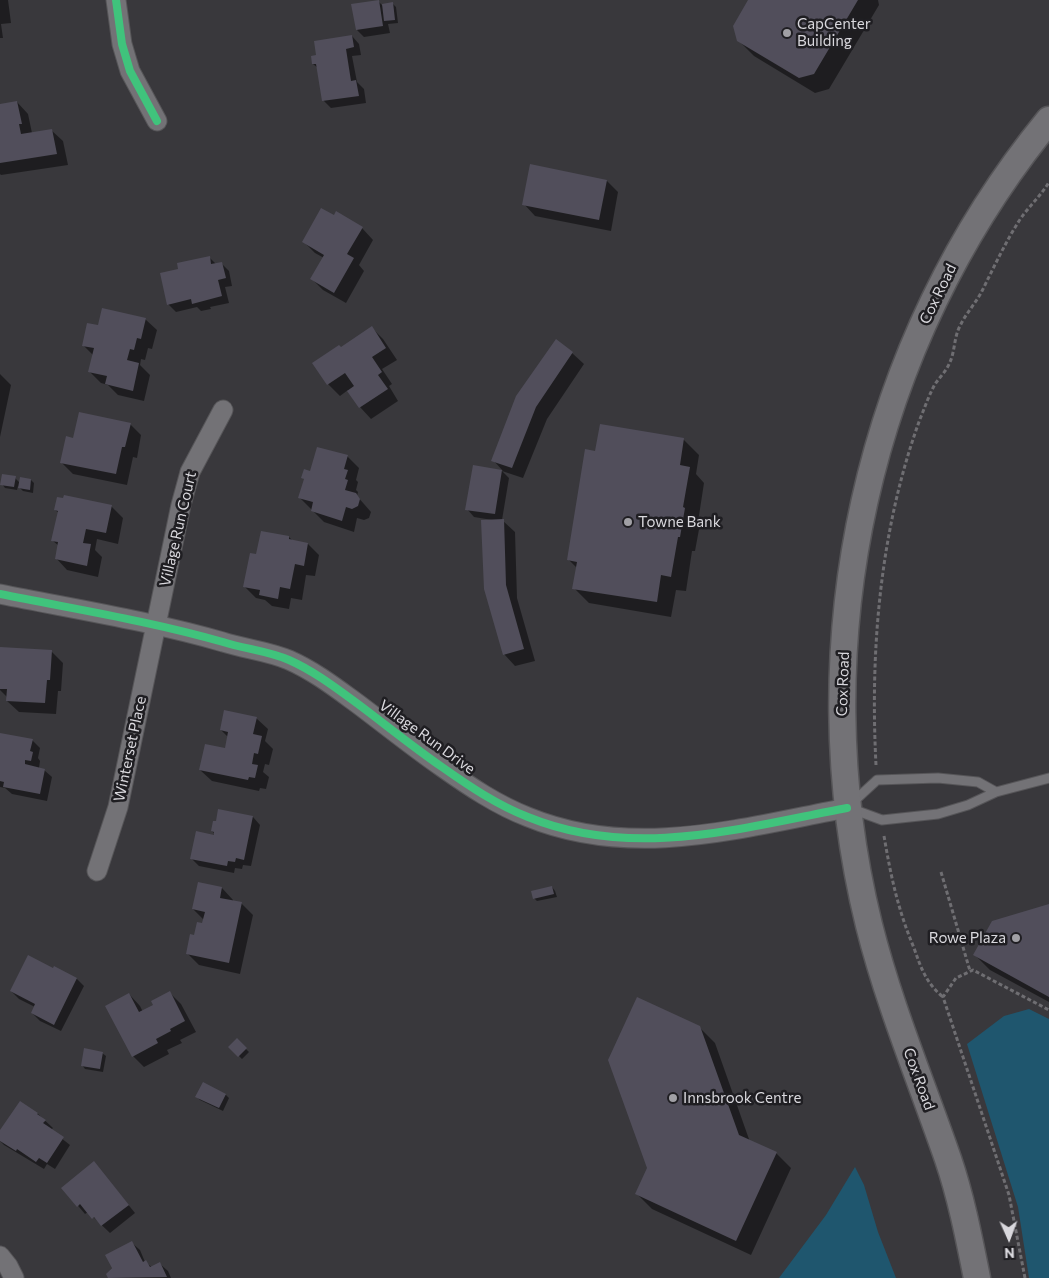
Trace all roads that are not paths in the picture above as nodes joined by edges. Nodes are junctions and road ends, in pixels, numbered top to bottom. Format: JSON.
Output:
{"nodes":[{"id":1,"x":116,"y":0,"type":"edge"},
{"id":2,"x":1049,"y":120,"type":"edge"},
{"id":3,"x":157,"y":121,"type":"dead end"},
{"id":4,"x":223,"y":410,"type":"dead end"},
{"id":5,"x":0,"y":594,"type":"edge"},
{"id":6,"x":157,"y":626,"type":"junction"},
{"id":7,"x":1049,"y":778,"type":"edge"},
{"id":8,"x":996,"y":792,"type":"junction"},
{"id":9,"x":847,"y":808,"type":"junction"},
{"id":10,"x":97,"y":871,"type":"dead end"},
{"id":11,"x":0,"y":1256,"type":"edge"},
{"id":12,"x":14,"y":1278,"type":"edge"},
{"id":13,"x":977,"y":1278,"type":"edge"}],
"edges":[{"from":1,"to":3,"type":"street"},
{"from":2,"to":9,"type":"main road","name":"Cox Road"},
{"from":4,"to":6,"type":"street","name":"Village Run Court"},
{"from":5,"to":6,"type":"street","name":"Village Run Drive"},
{"from":6,"to":9,"type":"street","name":"Village Run Drive"},
{"from":6,"to":10,"type":"street","name":"Winterset Place"},
{"from":7,"to":8,"type":"lane"},
{"from":8,"to":9,"type":"lane"},
{"from":8,"to":9,"type":"lane"},
{"from":9,"to":13,"type":"main road","name":"Cox Road"},
{"from":11,"to":12,"type":"street"}]}
